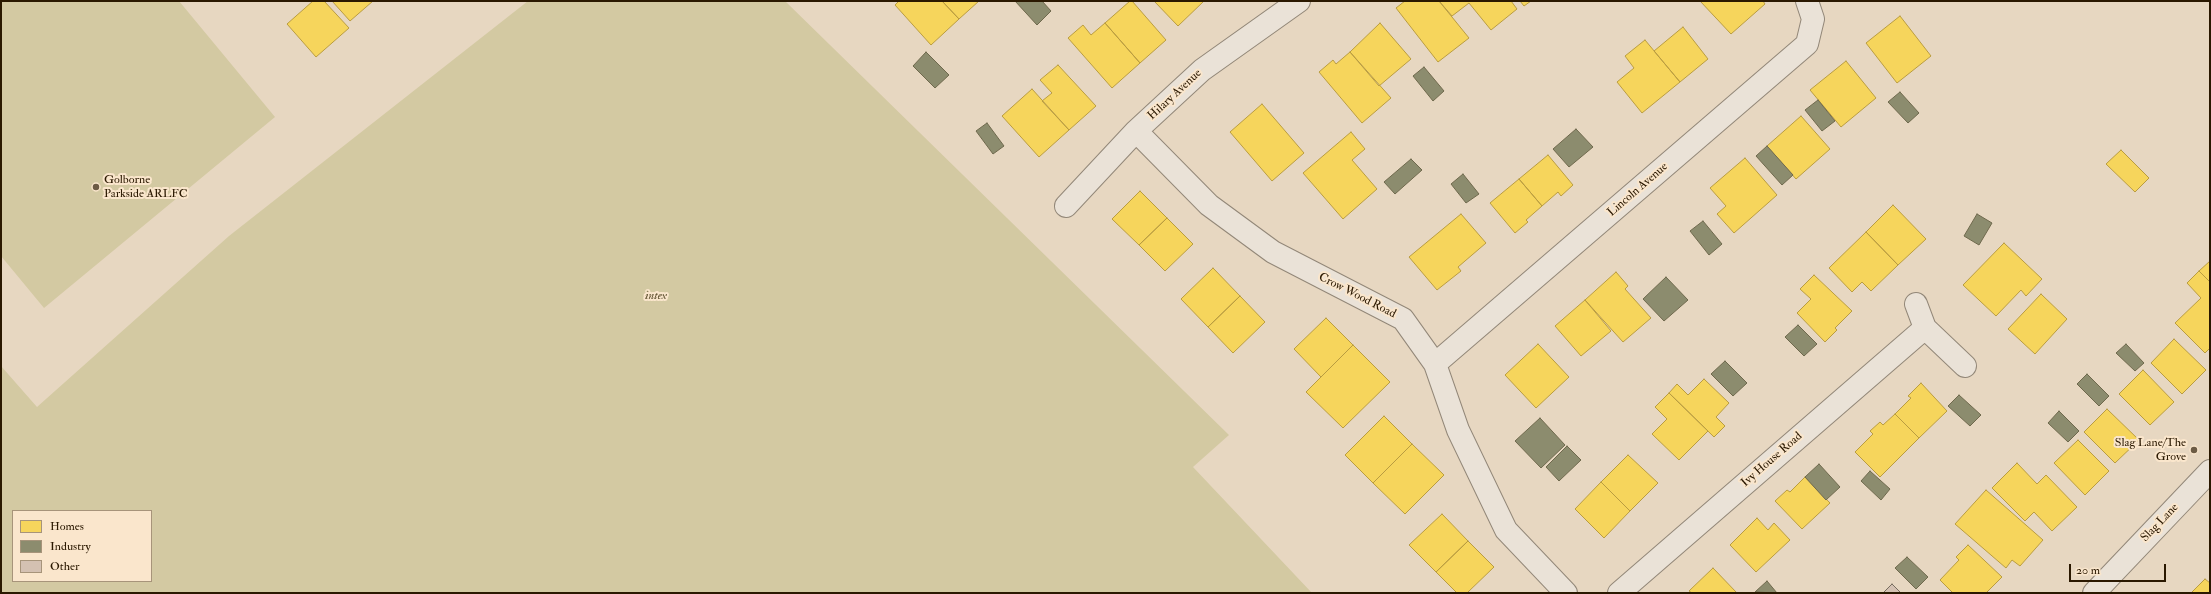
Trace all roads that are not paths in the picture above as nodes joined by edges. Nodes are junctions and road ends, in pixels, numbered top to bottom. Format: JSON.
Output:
{"nodes":[{"id":1,"x":1299,"y":1,"type":"edge"},
{"id":2,"x":1807,"y":1,"type":"edge"},
{"id":3,"x":1136,"y":131,"type":"junction"},
{"id":4,"x":1066,"y":206,"type":"dead end"},
{"id":5,"x":1916,"y":304,"type":"dead end"},
{"id":6,"x":1925,"y":328,"type":"junction"},
{"id":7,"x":1435,"y":364,"type":"junction"},
{"id":8,"x":1965,"y":366,"type":"dead end"},
{"id":9,"x":2210,"y":471,"type":"edge"},
{"id":10,"x":1566,"y":593,"type":"edge"},
{"id":11,"x":1619,"y":593,"type":"edge"},
{"id":12,"x":2094,"y":593,"type":"edge"}],
"edges":[{"from":1,"to":3,"type":"street","name":"Hilary Avenue"},
{"from":2,"to":7,"type":"street","name":"Lincoln Avenue"},
{"from":3,"to":4,"type":"street","name":"Hilary Avenue"},
{"from":3,"to":7,"type":"street","name":"Crow Wood Road"},
{"from":5,"to":6,"type":"street"},
{"from":6,"to":8,"type":"street"},
{"from":6,"to":11,"type":"street","name":"Ivy House Road"},
{"from":7,"to":10,"type":"street","name":"Crow Wood Road"},
{"from":9,"to":12,"type":"street","name":"Slag Lane"}]}
